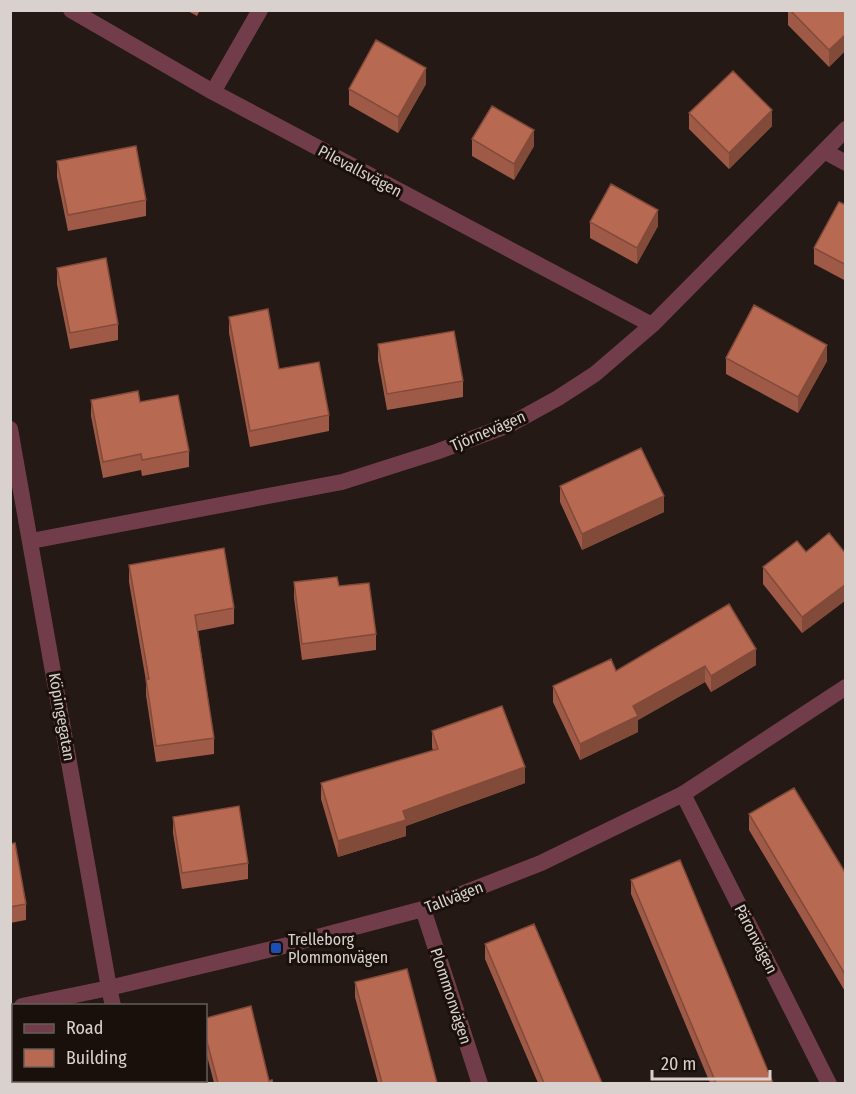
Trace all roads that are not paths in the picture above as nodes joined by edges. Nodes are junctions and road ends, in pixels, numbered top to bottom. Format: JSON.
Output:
{"nodes":[{"id":1,"x":70,"y":10,"type":"edge"},
{"id":2,"x":260,"y":10,"type":"edge"},
{"id":3,"x":213,"y":92,"type":"junction"},
{"id":4,"x":846,"y":129,"type":"edge"},
{"id":5,"x":825,"y":151,"type":"junction"},
{"id":6,"x":846,"y":163,"type":"edge"},
{"id":7,"x":652,"y":326,"type":"junction"},
{"id":8,"x":10,"y":429,"type":"edge"},
{"id":9,"x":14,"y":461,"type":"edge"},
{"id":10,"x":31,"y":541,"type":"junction"},
{"id":11,"x":846,"y":687,"type":"edge"},
{"id":12,"x":684,"y":794,"type":"junction"},
{"id":13,"x":423,"y":909,"type":"junction"},
{"id":14,"x":109,"y":987,"type":"junction"},
{"id":15,"x":27,"y":1004,"type":"edge"},
{"id":16,"x":112,"y":1004,"type":"edge"},
{"id":17,"x":480,"y":1083,"type":"edge"},
{"id":18,"x":829,"y":1083,"type":"edge"}],
"edges":[{"from":1,"to":3,"type":"street","name":"Pilevallsvägen"},
{"from":2,"to":3,"type":"street"},
{"from":3,"to":7,"type":"street","name":"Pilevallsvägen"},
{"from":4,"to":5,"type":"street","name":"Tjörnevägen"},
{"from":5,"to":6,"type":"street"},
{"from":5,"to":7,"type":"street","name":"Tjörnevägen"},
{"from":7,"to":10,"type":"street","name":"Tjörnevägen"},
{"from":8,"to":9,"type":"street","name":"Köpingegatan"},
{"from":9,"to":10,"type":"street","name":"Köpingegatan"},
{"from":10,"to":14,"type":"street","name":"Köpingegatan"},
{"from":11,"to":12,"type":"street","name":"Tallvägen"},
{"from":12,"to":13,"type":"street","name":"Tallvägen"},
{"from":12,"to":18,"type":"street","name":"Päronvägen"},
{"from":13,"to":14,"type":"street","name":"Tallvägen"},
{"from":13,"to":17,"type":"street","name":"Plommonvägen"},
{"from":14,"to":15,"type":"street","name":"Tallvägen"},
{"from":14,"to":16,"type":"street","name":"Köpingegatan"}]}
